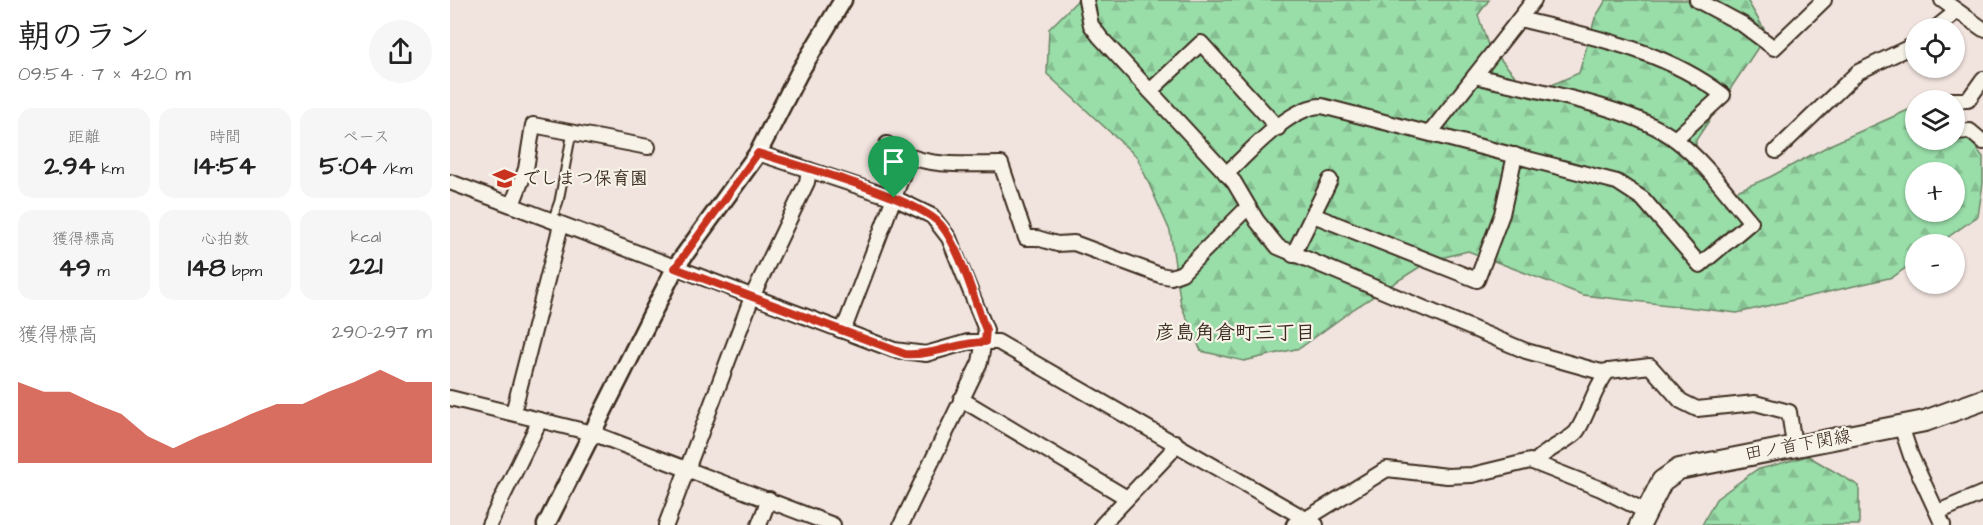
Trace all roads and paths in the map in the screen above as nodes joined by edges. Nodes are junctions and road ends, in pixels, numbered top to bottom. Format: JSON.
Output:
{"nodes":[{"id":1,"x":843,"y":0,"type":"edge"},
{"id":2,"x":1086,"y":0,"type":"edge"},
{"id":3,"x":1534,"y":0,"type":"edge"},
{"id":4,"x":1697,"y":0,"type":"edge"},
{"id":5,"x":1824,"y":0,"type":"edge"},
{"id":6,"x":1942,"y":0,"type":"edge"},
{"id":7,"x":1957,"y":11,"type":"junction"},
{"id":8,"x":1948,"y":18,"type":"edge"},
{"id":9,"x":1520,"y":19,"type":"junction"},
{"id":10,"x":1981,"y":25,"type":"edge"},
{"id":11,"x":1905,"y":49,"type":"edge"},
{"id":12,"x":1475,"y":76,"type":"junction"},
{"id":13,"x":1983,"y":79,"type":"edge"},
{"id":14,"x":1150,"y":90,"type":"junction"},
{"id":15,"x":1965,"y":100,"type":"edge"},
{"id":16,"x":1278,"y":128,"type":"junction"},
{"id":17,"x":1965,"y":131,"type":"edge"},
{"id":18,"x":572,"y":132,"type":"junction"},
{"id":19,"x":1430,"y":133,"type":"junction"},
{"id":20,"x":1675,"y":139,"type":"junction"},
{"id":21,"x":1983,"y":142,"type":"edge"},
{"id":22,"x":887,"y":144,"type":"dead end"},
{"id":23,"x":648,"y":147,"type":"dead end"},
{"id":24,"x":1776,"y":151,"type":"dead end"},
{"id":25,"x":758,"y":153,"type":"junction"},
{"id":26,"x":1515,"y":155,"type":"junction"},
{"id":27,"x":909,"y":158,"type":"junction"},
{"id":28,"x":809,"y":170,"type":"junction"},
{"id":29,"x":1226,"y":174,"type":"junction"},
{"id":30,"x":1330,"y":180,"type":"dead end"},
{"id":31,"x":450,"y":182,"type":"edge"},
{"id":32,"x":894,"y":198,"type":"junction"},
{"id":33,"x":512,"y":205,"type":"junction"},
{"id":34,"x":1248,"y":207,"type":"junction"},
{"id":35,"x":1313,"y":215,"type":"junction"},
{"id":36,"x":556,"y":223,"type":"junction"},
{"id":37,"x":1293,"y":255,"type":"junction"},
{"id":38,"x":675,"y":268,"type":"junction"},
{"id":39,"x":752,"y":297,"type":"junction"},
{"id":40,"x":840,"y":330,"type":"junction"},
{"id":41,"x":985,"y":342,"type":"junction"},
{"id":42,"x":1608,"y":371,"type":"junction"},
{"id":43,"x":450,"y":398,"type":"edge"},
{"id":44,"x":961,"y":399,"type":"junction"},
{"id":45,"x":1983,"y":400,"type":"edge"},
{"id":46,"x":513,"y":413,"type":"junction"},
{"id":47,"x":540,"y":420,"type":"junction"},
{"id":48,"x":1901,"y":426,"type":"junction"},
{"id":49,"x":592,"y":434,"type":"junction"},
{"id":50,"x":1175,"y":442,"type":"junction"},
{"id":51,"x":1794,"y":446,"type":"junction"},
{"id":52,"x":1535,"y":462,"type":"junction"},
{"id":53,"x":687,"y":468,"type":"junction"},
{"id":54,"x":1983,"y":493,"type":"edge"},
{"id":55,"x":1127,"y":498,"type":"junction"},
{"id":56,"x":768,"y":499,"type":"junction"},
{"id":57,"x":1643,"y":518,"type":"edge"},
{"id":58,"x":1940,"y":519,"type":"edge"},
{"id":59,"x":1306,"y":523,"type":"edge"},
{"id":60,"x":489,"y":525,"type":"edge"},
{"id":61,"x":546,"y":525,"type":"edge"},
{"id":62,"x":666,"y":525,"type":"edge"},
{"id":63,"x":759,"y":525,"type":"edge"},
{"id":64,"x":833,"y":525,"type":"edge"},
{"id":65,"x":901,"y":525,"type":"edge"},
{"id":66,"x":1102,"y":525,"type":"edge"}],
"edges":[{"from":1,"to":25,"type":"street"},
{"from":2,"to":14,"type":"street"},
{"from":3,"to":9,"type":"street"},
{"from":4,"to":5,"type":"street"},
{"from":6,"to":7,"type":"street"},
{"from":7,"to":8,"type":"street"},
{"from":7,"to":10,"type":"street"},
{"from":9,"to":12,"type":"street"},
{"from":9,"to":20,"type":"street"},
{"from":11,"to":24,"type":"street"},
{"from":12,"to":19,"type":"street"},
{"from":12,"to":20,"type":"street"},
{"from":13,"to":15,"type":"street"},
{"from":14,"to":16,"type":"street"},
{"from":14,"to":29,"type":"street"},
{"from":16,"to":19,"type":"street"},
{"from":16,"to":29,"type":"street"},
{"from":17,"to":21,"type":"street"},
{"from":18,"to":23,"type":"street"},
{"from":18,"to":33,"type":"street"},
{"from":18,"to":36,"type":"lane"},
{"from":19,"to":26,"type":"street"},
{"from":20,"to":26,"type":"street"},
{"from":22,"to":27,"type":"street"},
{"from":25,"to":28,"type":"street"},
{"from":25,"to":38,"type":"street"},
{"from":26,"to":35,"type":"street"},
{"from":27,"to":32,"type":"street"},
{"from":27,"to":34,"type":"street"},
{"from":28,"to":32,"type":"street"},
{"from":28,"to":39,"type":"street"},
{"from":29,"to":34,"type":"street"},
{"from":30,"to":35,"type":"street"},
{"from":31,"to":33,"type":"street"},
{"from":32,"to":40,"type":"street"},
{"from":32,"to":41,"type":"street"},
{"from":33,"to":36,"type":"street"},
{"from":34,"to":37,"type":"street"},
{"from":35,"to":37,"type":"street"},
{"from":36,"to":38,"type":"street"},
{"from":36,"to":46,"type":"street"},
{"from":37,"to":42,"type":"street"},
{"from":38,"to":39,"type":"street"},
{"from":38,"to":49,"type":"street"},
{"from":39,"to":40,"type":"street"},
{"from":39,"to":53,"type":"street"},
{"from":40,"to":41,"type":"street"},
{"from":41,"to":44,"type":"street"},
{"from":41,"to":50,"type":"street"},
{"from":42,"to":51,"type":"street"},
{"from":42,"to":52,"type":"street"},
{"from":43,"to":46,"type":"street"},
{"from":44,"to":55,"type":"street"},
{"from":44,"to":65,"type":"street"},
{"from":45,"to":48,"type":"main road","name":"田ノ首下関線"},
{"from":46,"to":47,"type":"street"},
{"from":47,"to":49,"type":"street"},
{"from":47,"to":60,"type":"street"},
{"from":48,"to":51,"type":"main road","name":"田ノ首下関線"},
{"from":48,"to":58,"type":"street"},
{"from":49,"to":53,"type":"street"},
{"from":49,"to":61,"type":"street"},
{"from":50,"to":55,"type":"street"},
{"from":50,"to":59,"type":"street"},
{"from":51,"to":57,"type":"main road","name":"田ノ首下関線"},
{"from":52,"to":57,"type":"street"},
{"from":52,"to":59,"type":"street"},
{"from":53,"to":56,"type":"street"},
{"from":53,"to":62,"type":"street"},
{"from":54,"to":58,"type":"street"},
{"from":55,"to":66,"type":"street"},
{"from":56,"to":63,"type":"street"},
{"from":56,"to":64,"type":"street"}]}
